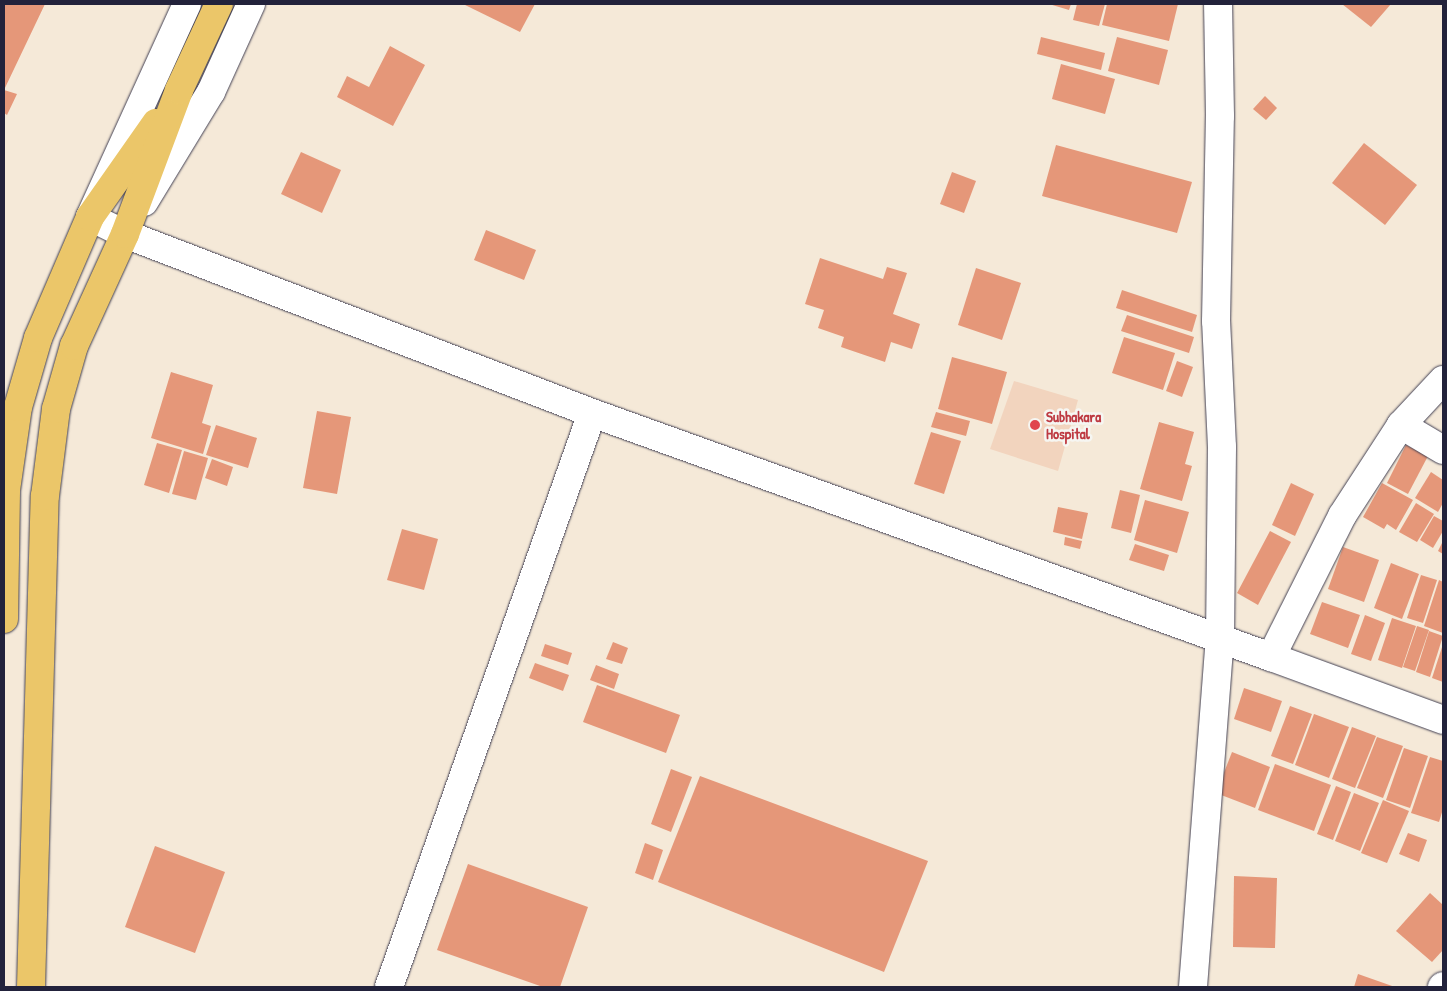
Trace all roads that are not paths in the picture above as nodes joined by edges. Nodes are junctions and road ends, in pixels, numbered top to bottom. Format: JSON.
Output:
{"nodes":[{"id":1,"x":187,"y":4,"type":"edge"},
{"id":2,"x":219,"y":4,"type":"edge"},
{"id":3,"x":251,"y":4,"type":"edge"},
{"id":4,"x":1218,"y":4,"type":"edge"},
{"id":5,"x":179,"y":90,"type":"junction"},
{"id":6,"x":90,"y":217,"type":"junction"},
{"id":7,"x":125,"y":234,"type":"junction"},
{"id":8,"x":1443,"y":380,"type":"edge"},
{"id":9,"x":11,"y":403,"type":"edge"},
{"id":10,"x":592,"y":413,"type":"junction"},
{"id":11,"x":1402,"y":425,"type":"junction"},
{"id":12,"x":1443,"y":450,"type":"edge"},
{"id":13,"x":4,"y":555,"type":"edge"},
{"id":14,"x":4,"y":619,"type":"edge"},
{"id":15,"x":1220,"y":639,"type":"junction"},
{"id":16,"x":1270,"y":657,"type":"junction"},
{"id":17,"x":1443,"y":720,"type":"edge"},
{"id":18,"x":31,"y":987,"type":"edge"},
{"id":19,"x":389,"y":987,"type":"edge"},
{"id":20,"x":1193,"y":987,"type":"edge"}],
"edges":[{"from":1,"to":6,"type":"street"},
{"from":2,"to":5,"type":"main road"},
{"from":3,"to":7,"type":"street"},
{"from":4,"to":15,"type":"street"},
{"from":5,"to":6,"type":"main road"},
{"from":5,"to":7,"type":"main road"},
{"from":6,"to":7,"type":"street"},
{"from":6,"to":9,"type":"main road"},
{"from":7,"to":10,"type":"street"},
{"from":7,"to":18,"type":"main road"},
{"from":8,"to":11,"type":"street"},
{"from":9,"to":13,"type":"main road"},
{"from":10,"to":15,"type":"street"},
{"from":10,"to":19,"type":"street"},
{"from":11,"to":12,"type":"street"},
{"from":11,"to":16,"type":"street"},
{"from":13,"to":14,"type":"main road"},
{"from":15,"to":16,"type":"street"},
{"from":15,"to":20,"type":"street"},
{"from":16,"to":17,"type":"street"}]}
